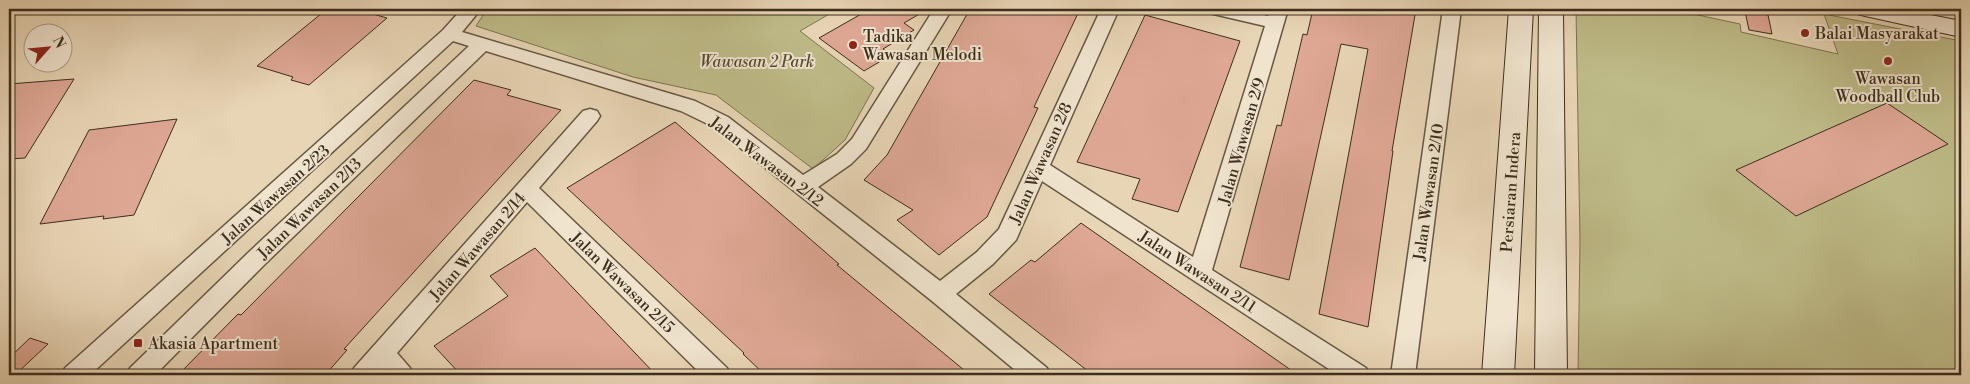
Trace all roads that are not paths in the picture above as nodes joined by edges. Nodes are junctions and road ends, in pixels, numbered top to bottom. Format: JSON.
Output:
{"nodes":[{"id":1,"x":472,"y":9,"type":"edge"},
{"id":2,"x":943,"y":9,"type":"edge"},
{"id":3,"x":1110,"y":9,"type":"edge"},
{"id":4,"x":1215,"y":9,"type":"edge"},
{"id":5,"x":1452,"y":9,"type":"edge"},
{"id":6,"x":1521,"y":9,"type":"edge"},
{"id":7,"x":1551,"y":9,"type":"edge"},
{"id":8,"x":1865,"y":9,"type":"edge"},
{"id":9,"x":1943,"y":9,"type":"edge"},
{"id":10,"x":1961,"y":12,"type":"edge"},
{"id":11,"x":1277,"y":16,"type":"edge"},
{"id":12,"x":1961,"y":29,"type":"edge"},
{"id":13,"x":450,"y":34,"type":"junction"},
{"id":14,"x":482,"y":44,"type":"junction"},
{"id":15,"x":590,"y":116,"type":"dead end"},
{"id":16,"x":1038,"y":168,"type":"junction"},
{"id":17,"x":802,"y":186,"type":"junction"},
{"id":18,"x":527,"y":189,"type":"junction"},
{"id":19,"x":1200,"y":273,"type":"junction"},
{"id":20,"x":940,"y":294,"type":"junction"},
{"id":21,"x":382,"y":354,"type":"junction"},
{"id":22,"x":74,"y":375,"type":"edge"},
{"id":23,"x":139,"y":375,"type":"edge"},
{"id":24,"x":363,"y":375,"type":"edge"},
{"id":25,"x":400,"y":375,"type":"edge"},
{"id":26,"x":718,"y":375,"type":"edge"},
{"id":27,"x":1038,"y":375,"type":"edge"},
{"id":28,"x":1357,"y":375,"type":"edge"},
{"id":29,"x":1403,"y":375,"type":"edge"},
{"id":30,"x":1498,"y":375,"type":"edge"},
{"id":31,"x":1551,"y":375,"type":"edge"}],
"edges":[{"from":1,"to":13,"type":"street","name":"Jalan Wawasan 2/23"},
{"from":2,"to":17,"type":"street"},
{"from":3,"to":16,"type":"street","name":"Jalan Wawasan 2/8"},
{"from":4,"to":11,"type":"street"},
{"from":5,"to":29,"type":"street","name":"Jalan Wawasan 2/10"},
{"from":6,"to":30,"type":"main road","name":"Persiaran Indera"},
{"from":7,"to":31,"type":"main road"},
{"from":8,"to":12,"type":"main road"},
{"from":9,"to":10,"type":"main road"},
{"from":11,"to":19,"type":"street","name":"Jalan Wawasan 2/9"},
{"from":13,"to":14,"type":"street","name":"Jalan Wawasan 2/12"},
{"from":13,"to":22,"type":"street","name":"Jalan Wawasan 2/23"},
{"from":14,"to":17,"type":"street","name":"Jalan Wawasan 2/12"},
{"from":14,"to":23,"type":"street","name":"Jalan Wawasan 2/13"},
{"from":15,"to":18,"type":"street","name":"Jalan Wawasan 2/14"},
{"from":16,"to":19,"type":"street","name":"Jalan Wawasan 2/11"},
{"from":16,"to":20,"type":"street","name":"Jalan Wawasan 2/8"},
{"from":17,"to":20,"type":"street","name":"Jalan Wawasan 2/12"},
{"from":18,"to":21,"type":"street","name":"Jalan Wawasan 2/14"},
{"from":18,"to":26,"type":"street","name":"Jalan Wawasan 2/15"},
{"from":19,"to":28,"type":"street","name":"Jalan Wawasan 2/11"},
{"from":20,"to":27,"type":"street","name":"Jalan Wawasan 2/12"},
{"from":21,"to":24,"type":"street","name":"Jalan Wawasan 2/14"},
{"from":21,"to":25,"type":"street"}]}
